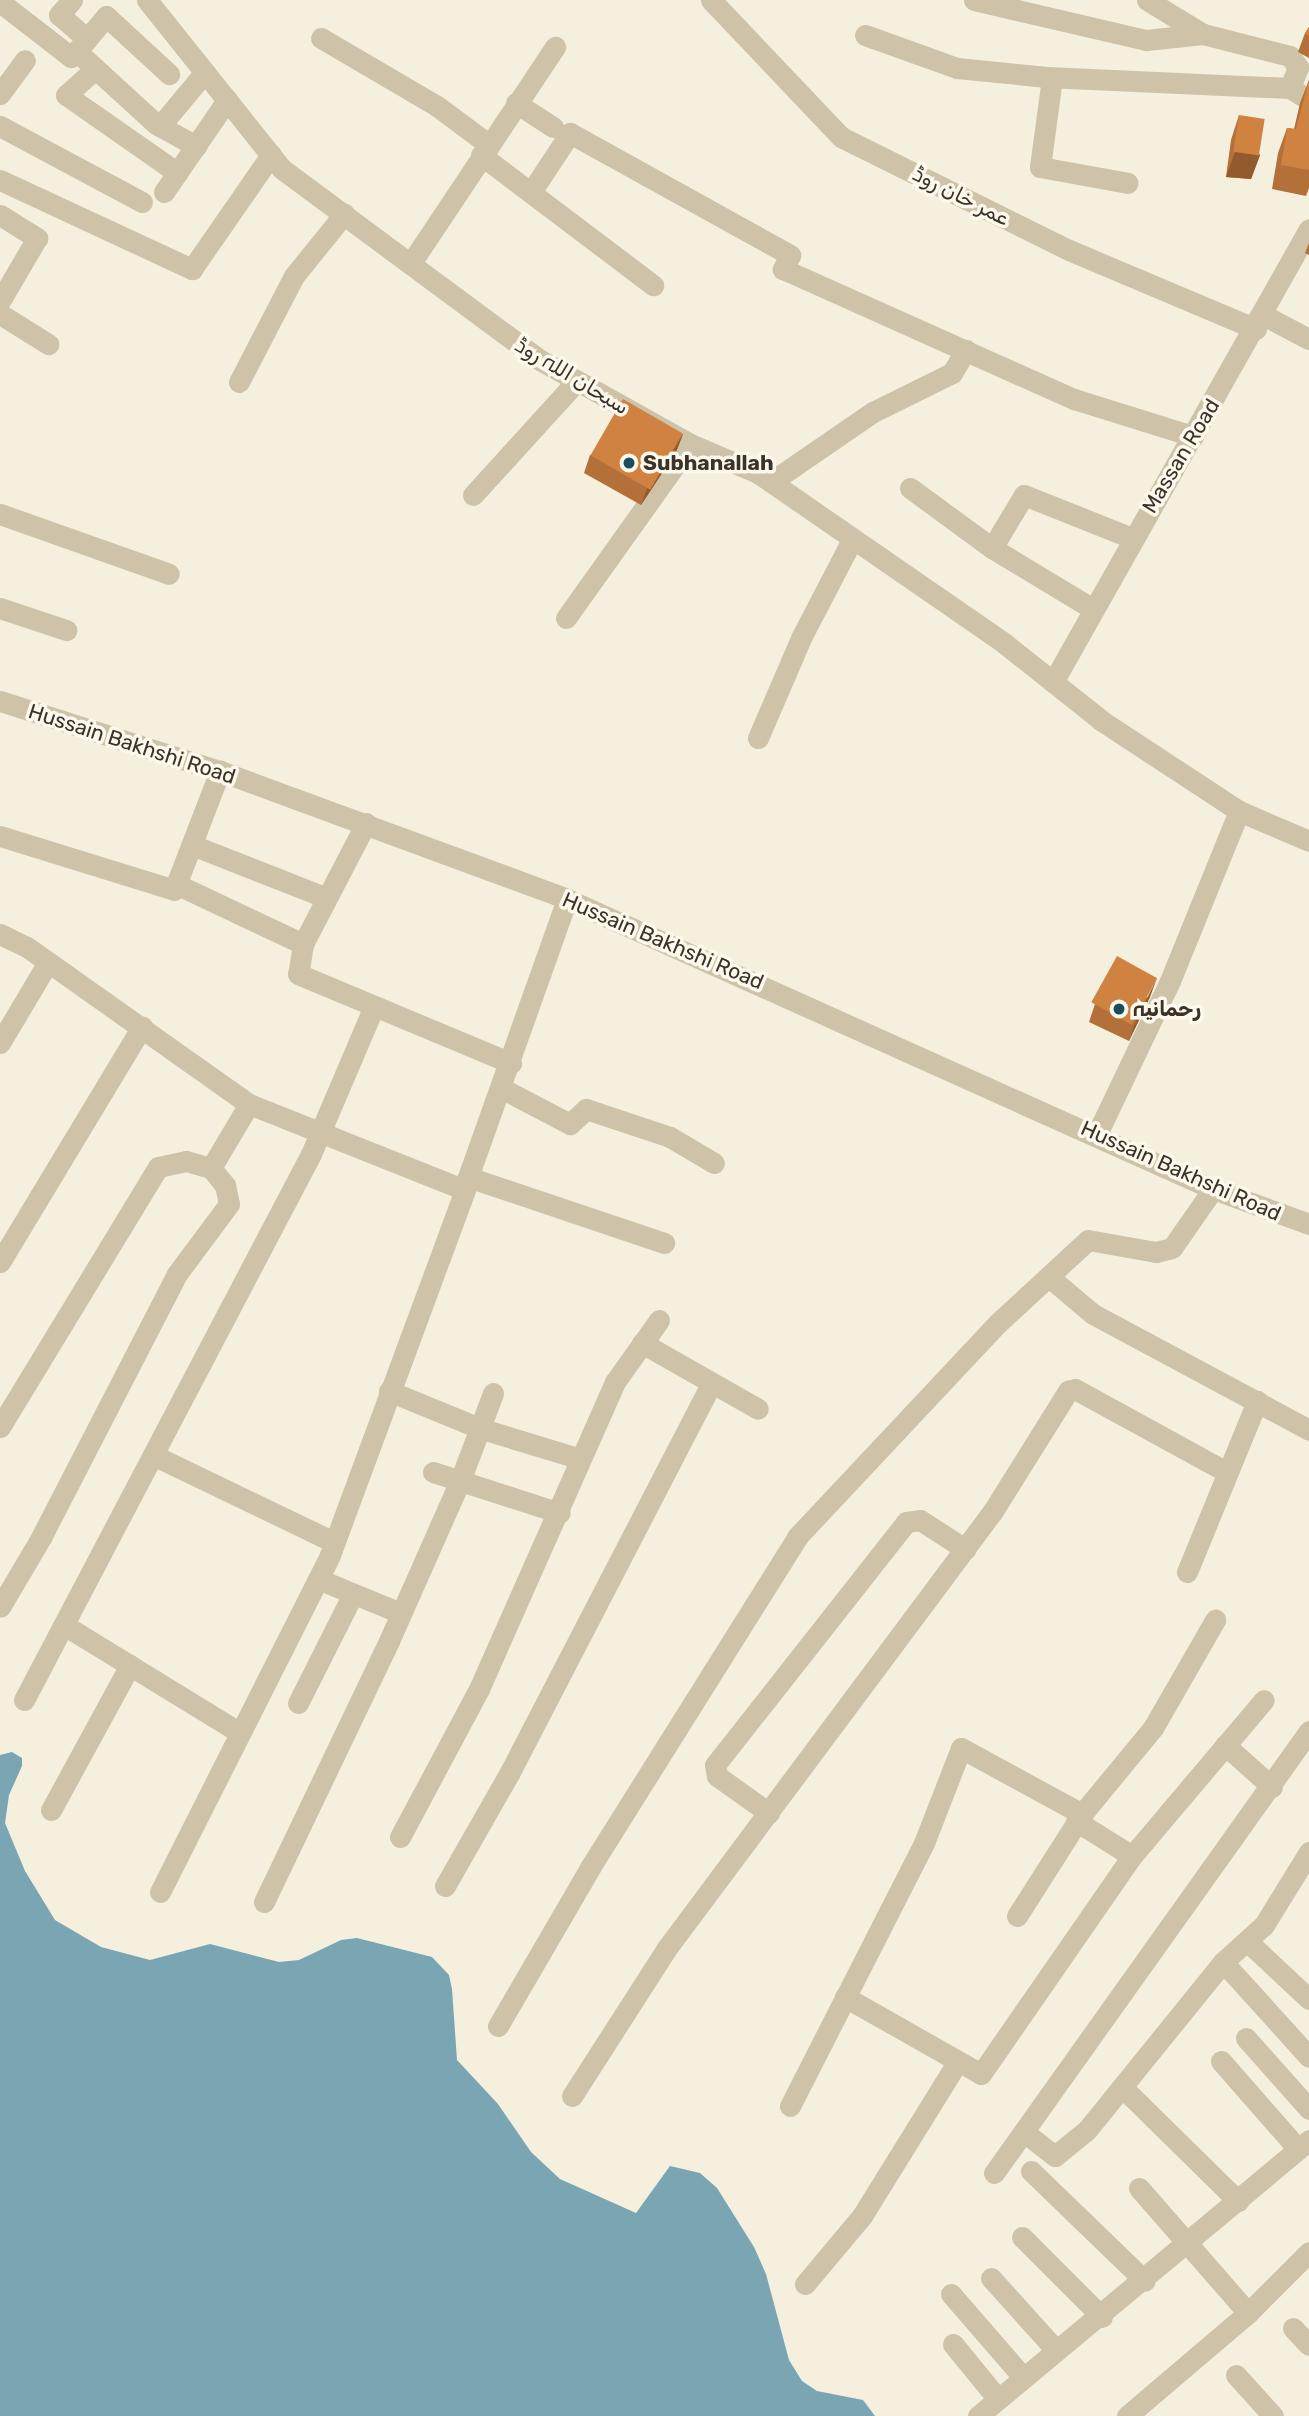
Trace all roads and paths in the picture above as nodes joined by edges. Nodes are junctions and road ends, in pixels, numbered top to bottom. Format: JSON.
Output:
{"nodes":[{"id":1,"x":72,"y":0,"type":"edge"},
{"id":2,"x":147,"y":0,"type":"edge"},
{"id":3,"x":711,"y":0,"type":"edge"},
{"id":4,"x":974,"y":0,"type":"edge"},
{"id":5,"x":1147,"y":0,"type":"edge"},
{"id":6,"x":0,"y":2,"type":"edge"},
{"id":7,"x":1203,"y":34,"type":"junction"},
{"id":8,"x":865,"y":35,"type":"dead end"},
{"id":9,"x":321,"y":38,"type":"dead end"},
{"id":10,"x":82,"y":45,"type":"junction"},
{"id":11,"x":555,"y":47,"type":"dead end"},
{"id":12,"x":25,"y":60,"type":"dead end"},
{"id":13,"x":95,"y":69,"type":"junction"},
{"id":14,"x":205,"y":72,"type":"junction"},
{"id":15,"x":169,"y":74,"type":"dead end"},
{"id":16,"x":1052,"y":78,"type":"junction"},
{"id":17,"x":1290,"y":88,"type":"junction"},
{"id":18,"x":0,"y":94,"type":"edge"},
{"id":19,"x":227,"y":100,"type":"junction"},
{"id":20,"x":1309,"y":100,"type":"edge"},
{"id":21,"x":516,"y":103,"type":"junction"},
{"id":22,"x":0,"y":126,"type":"edge"},
{"id":23,"x":160,"y":126,"type":"junction"},
{"id":24,"x":553,"y":127,"type":"dead end"},
{"id":25,"x":196,"y":146,"type":"junction"},
{"id":26,"x":485,"y":149,"type":"junction"},
{"id":27,"x":271,"y":155,"type":"junction"},
{"id":28,"x":178,"y":173,"type":"junction"},
{"id":29,"x":0,"y":180,"type":"edge"},
{"id":30,"x":1128,"y":183,"type":"dead end"},
{"id":31,"x":164,"y":192,"type":"dead end"},
{"id":32,"x":531,"y":192,"type":"junction"},
{"id":33,"x":142,"y":202,"type":"dead end"},
{"id":34,"x":344,"y":214,"type":"junction"},
{"id":35,"x":0,"y":215,"type":"edge"},
{"id":36,"x":1309,"y":229,"type":"edge"},
{"id":37,"x":411,"y":263,"type":"junction"},
{"id":38,"x":8,"y":267,"type":"edge"},
{"id":39,"x":653,"y":285,"type":"dead end"},
{"id":40,"x":0,"y":301,"type":"edge"},
{"id":41,"x":0,"y":314,"type":"edge"},
{"id":42,"x":1259,"y":323,"type":"junction"},
{"id":43,"x":1309,"y":338,"type":"edge"},
{"id":44,"x":48,"y":344,"type":"dead end"},
{"id":45,"x":966,"y":350,"type":"junction"},
{"id":46,"x":239,"y":382,"type":"dead end"},
{"id":47,"x":576,"y":382,"type":"junction"},
{"id":48,"x":1193,"y":436,"type":"junction"},
{"id":49,"x":690,"y":444,"type":"junction"},
{"id":50,"x":771,"y":482,"type":"junction"},
{"id":51,"x":910,"y":488,"type":"dead end"},
{"id":52,"x":473,"y":495,"type":"dead end"},
{"id":53,"x":0,"y":514,"type":"edge"},
{"id":54,"x":1132,"y":538,"type":"junction"},
{"id":55,"x":852,"y":540,"type":"junction"},
{"id":56,"x":992,"y":548,"type":"junction"},
{"id":57,"x":169,"y":574,"type":"dead end"},
{"id":58,"x":0,"y":608,"type":"edge"},
{"id":59,"x":1093,"y":609,"type":"junction"},
{"id":60,"x":566,"y":618,"type":"dead end"},
{"id":61,"x":65,"y":630,"type":"dead end"},
{"id":62,"x":1053,"y":682,"type":"junction"},
{"id":63,"x":0,"y":701,"type":"edge"},
{"id":64,"x":758,"y":738,"type":"dead end"},
{"id":65,"x":220,"y":771,"type":"junction"},
{"id":66,"x":1239,"y":811,"type":"junction"},
{"id":67,"x":366,"y":823,"type":"junction"},
{"id":68,"x":0,"y":836,"type":"edge"},
{"id":69,"x":1309,"y":841,"type":"edge"},
{"id":70,"x":192,"y":845,"type":"junction"},
{"id":71,"x":176,"y":884,"type":"junction"},
{"id":72,"x":325,"y":897,"type":"junction"},
{"id":73,"x":568,"y":899,"type":"junction"},
{"id":74,"x":0,"y":934,"type":"edge"},
{"id":75,"x":303,"y":944,"type":"junction"},
{"id":76,"x":48,"y":962,"type":"junction"},
{"id":77,"x":374,"y":1006,"type":"junction"},
{"id":78,"x":142,"y":1027,"type":"junction"},
{"id":79,"x":0,"y":1043,"type":"edge"},
{"id":80,"x":511,"y":1063,"type":"junction"},
{"id":81,"x":501,"y":1088,"type":"junction"},
{"id":82,"x":249,"y":1104,"type":"junction"},
{"id":83,"x":320,"y":1133,"type":"junction"},
{"id":84,"x":1097,"y":1134,"type":"junction"},
{"id":85,"x":714,"y":1163,"type":"dead end"},
{"id":86,"x":211,"y":1168,"type":"junction"},
{"id":87,"x":466,"y":1183,"type":"junction"},
{"id":88,"x":1213,"y":1189,"type":"junction"},
{"id":89,"x":1309,"y":1224,"type":"edge"},
{"id":90,"x":664,"y":1243,"type":"dead end"},
{"id":91,"x":0,"y":1262,"type":"edge"},
{"id":92,"x":1049,"y":1277,"type":"junction"},
{"id":93,"x":659,"y":1320,"type":"dead end"},
{"id":94,"x":642,"y":1343,"type":"junction"},
{"id":95,"x":711,"y":1385,"type":"junction"},
{"id":96,"x":389,"y":1391,"type":"junction"},
{"id":97,"x":493,"y":1393,"type":"dead end"},
{"id":98,"x":1257,"y":1401,"type":"junction"},
{"id":99,"x":758,"y":1409,"type":"dead end"},
{"id":100,"x":0,"y":1427,"type":"edge"},
{"id":101,"x":479,"y":1428,"type":"junction"},
{"id":102,"x":1309,"y":1430,"type":"edge"},
{"id":103,"x":153,"y":1455,"type":"junction"},
{"id":104,"x":578,"y":1458,"type":"junction"},
{"id":105,"x":1225,"y":1471,"type":"junction"},
{"id":106,"x":433,"y":1472,"type":"dead end"},
{"id":107,"x":460,"y":1481,"type":"junction"},
{"id":108,"x":560,"y":1513,"type":"junction"},
{"id":109,"x":334,"y":1542,"type":"junction"},
{"id":110,"x":965,"y":1549,"type":"junction"},
{"id":111,"x":1187,"y":1572,"type":"dead end"},
{"id":112,"x":318,"y":1578,"type":"junction"},
{"id":113,"x":353,"y":1594,"type":"junction"},
{"id":114,"x":0,"y":1607,"type":"edge"},
{"id":115,"x":398,"y":1612,"type":"junction"},
{"id":116,"x":1215,"y":1620,"type":"dead end"},
{"id":117,"x":64,"y":1625,"type":"junction"},
{"id":118,"x":130,"y":1665,"type":"junction"},
{"id":119,"x":1264,"y":1699,"type":"dead end"},
{"id":120,"x":24,"y":1700,"type":"dead end"},
{"id":121,"x":298,"y":1703,"type":"dead end"},
{"id":122,"x":1309,"y":1731,"type":"edge"},
{"id":123,"x":240,"y":1733,"type":"junction"},
{"id":124,"x":1225,"y":1745,"type":"junction"},
{"id":125,"x":1272,"y":1787,"type":"junction"},
{"id":126,"x":51,"y":1810,"type":"dead end"},
{"id":127,"x":769,"y":1813,"type":"junction"},
{"id":128,"x":1079,"y":1818,"type":"junction"},
{"id":129,"x":400,"y":1837,"type":"dead end"},
{"id":130,"x":1309,"y":1852,"type":"edge"},
{"id":131,"x":1132,"y":1856,"type":"junction"},
{"id":132,"x":445,"y":1886,"type":"dead end"},
{"id":133,"x":160,"y":1892,"type":"dead end"},
{"id":134,"x":264,"y":1902,"type":"dead end"},
{"id":135,"x":1017,"y":1916,"type":"dead end"},
{"id":136,"x":1247,"y":1941,"type":"junction"},
{"id":137,"x":1223,"y":1962,"type":"junction"},
{"id":138,"x":1306,"y":1990,"type":"edge"},
{"id":139,"x":845,"y":1997,"type":"junction"},
{"id":140,"x":498,"y":2026,"type":"dead end"},
{"id":141,"x":1246,"y":2038,"type":"dead end"},
{"id":142,"x":1309,"y":2057,"type":"edge"},
{"id":143,"x":958,"y":2061,"type":"junction"},
{"id":144,"x":1221,"y":2062,"type":"dead end"},
{"id":145,"x":1122,"y":2087,"type":"junction"},
{"id":146,"x":572,"y":2096,"type":"dead end"},
{"id":147,"x":790,"y":2106,"type":"dead end"},
{"id":148,"x":1309,"y":2109,"type":"edge"},
{"id":149,"x":1024,"y":2132,"type":"junction"},
{"id":150,"x":1304,"y":2145,"type":"edge"},
{"id":151,"x":1031,"y":2171,"type":"dead end"},
{"id":152,"x":994,"y":2172,"type":"dead end"},
{"id":153,"x":1139,"y":2188,"type":"dead end"},
{"id":154,"x":1238,"y":2201,"type":"junction"},
{"id":155,"x":1022,"y":2237,"type":"dead end"},
{"id":156,"x":1188,"y":2243,"type":"junction"},
{"id":157,"x":1309,"y":2252,"type":"edge"},
{"id":158,"x":991,"y":2277,"type":"dead end"},
{"id":159,"x":1145,"y":2281,"type":"junction"},
{"id":160,"x":805,"y":2284,"type":"dead end"},
{"id":161,"x":951,"y":2294,"type":"dead end"},
{"id":162,"x":1248,"y":2313,"type":"junction"},
{"id":163,"x":1102,"y":2317,"type":"junction"},
{"id":164,"x":1293,"y":2328,"type":"dead end"},
{"id":165,"x":953,"y":2344,"type":"dead end"},
{"id":166,"x":1309,"y":2345,"type":"edge"},
{"id":167,"x":1055,"y":2349,"type":"junction"},
{"id":168,"x":1236,"y":2375,"type":"dead end"},
{"id":169,"x":1023,"y":2377,"type":"junction"},
{"id":170,"x":997,"y":2398,"type":"junction"},
{"id":171,"x":978,"y":2416,"type":"edge"},
{"id":172,"x":1127,"y":2416,"type":"edge"},
{"id":173,"x":1273,"y":2416,"type":"edge"}],
"edges":[{"from":1,"to":10,"type":"street"},
{"from":2,"to":14,"type":"street","name":"سبحان اللہ روڈ"},
{"from":3,"to":42,"type":"street","name":"عمر خان روڈ"},
{"from":4,"to":7,"type":"street"},
{"from":5,"to":7,"type":"street"},
{"from":6,"to":10,"type":"street"},
{"from":7,"to":17,"type":"street"},
{"from":8,"to":16,"type":"street"},
{"from":9,"to":26,"type":"street"},
{"from":10,"to":13,"type":"street"},
{"from":10,"to":15,"type":"street"},
{"from":11,"to":21,"type":"street"},
{"from":12,"to":18,"type":"street"},
{"from":13,"to":23,"type":"street"},
{"from":13,"to":28,"type":"street"},
{"from":14,"to":19,"type":"street","name":"سبحان اللہ روڈ"},
{"from":14,"to":23,"type":"street"},
{"from":16,"to":17,"type":"street"},
{"from":16,"to":30,"type":"street"},
{"from":17,"to":20,"type":"street"},
{"from":19,"to":25,"type":"street"},
{"from":19,"to":27,"type":"street","name":"سبحان اللہ روڈ"},
{"from":21,"to":24,"type":"street"},
{"from":21,"to":26,"type":"street"},
{"from":22,"to":33,"type":"street"},
{"from":23,"to":25,"type":"street"},
{"from":25,"to":28,"type":"street"},
{"from":26,"to":32,"type":"street"},
{"from":26,"to":37,"type":"street"},
{"from":27,"to":29,"type":"street"},
{"from":27,"to":34,"type":"street","name":"سبحان اللہ روڈ"},
{"from":28,"to":31,"type":"street"},
{"from":32,"to":39,"type":"street"},
{"from":32,"to":45,"type":"street"},
{"from":34,"to":37,"type":"street","name":"سبحان اللہ روڈ"},
{"from":34,"to":46,"type":"street"},
{"from":35,"to":38,"type":"street"},
{"from":36,"to":42,"type":"street","name":"Massan Road"},
{"from":37,"to":47,"type":"street","name":"سبحان اللہ روڈ"},
{"from":38,"to":40,"type":"street"},
{"from":41,"to":44,"type":"street"},
{"from":42,"to":43,"type":"street","name":"عمر خان روڈ"},
{"from":42,"to":48,"type":"street","name":"Massan Road"},
{"from":45,"to":48,"type":"street"},
{"from":45,"to":50,"type":"street"},
{"from":47,"to":49,"type":"street","name":"سبحان اللہ روڈ"},
{"from":47,"to":52,"type":"street"},
{"from":48,"to":54,"type":"street","name":"Massan Road"},
{"from":49,"to":50,"type":"street","name":"سبحان اللہ روڈ"},
{"from":49,"to":60,"type":"street"},
{"from":50,"to":55,"type":"street","name":"سبحان اللہ روڈ"},
{"from":51,"to":56,"type":"street"},
{"from":53,"to":57,"type":"street"},
{"from":54,"to":56,"type":"street"},
{"from":54,"to":59,"type":"street","name":"Massan Road"},
{"from":55,"to":62,"type":"street","name":"سبحان اللہ روڈ"},
{"from":55,"to":64,"type":"street"},
{"from":56,"to":59,"type":"street"},
{"from":58,"to":61,"type":"street"},
{"from":59,"to":62,"type":"street","name":"Massan Road"},
{"from":62,"to":66,"type":"street","name":"سبحان اللہ روڈ"},
{"from":63,"to":65,"type":"street","name":"Hussain Bakhshi Road"},
{"from":65,"to":67,"type":"street","name":"Hussain Bakhshi Road"},
{"from":65,"to":70,"type":"street"},
{"from":66,"to":69,"type":"street","name":"سبحان اللہ روڈ"},
{"from":66,"to":84,"type":"street"},
{"from":67,"to":72,"type":"street"},
{"from":67,"to":73,"type":"street","name":"Hussain Bakhshi Road"},
{"from":68,"to":71,"type":"street"},
{"from":70,"to":71,"type":"street"},
{"from":70,"to":72,"type":"street"},
{"from":71,"to":75,"type":"street"},
{"from":72,"to":75,"type":"street"},
{"from":73,"to":80,"type":"street"},
{"from":73,"to":84,"type":"street","name":"Hussain Bakhshi Road"},
{"from":74,"to":76,"type":"street"},
{"from":75,"to":77,"type":"street"},
{"from":76,"to":78,"type":"street"},
{"from":76,"to":79,"type":"street"},
{"from":77,"to":80,"type":"street"},
{"from":77,"to":83,"type":"street"},
{"from":78,"to":82,"type":"street"},
{"from":78,"to":91,"type":"street"},
{"from":80,"to":81,"type":"street"},
{"from":81,"to":85,"type":"street"},
{"from":81,"to":87,"type":"street"},
{"from":82,"to":83,"type":"street"},
{"from":82,"to":86,"type":"street"},
{"from":83,"to":87,"type":"street"},
{"from":83,"to":103,"type":"street"},
{"from":84,"to":88,"type":"street","name":"Hussain Bakhshi Road"},
{"from":86,"to":100,"type":"street"},
{"from":86,"to":114,"type":"street"},
{"from":87,"to":90,"type":"street"},
{"from":87,"to":96,"type":"street"},
{"from":88,"to":89,"type":"street","name":"Hussain Bakhshi Road"},
{"from":88,"to":92,"type":"street"},
{"from":92,"to":98,"type":"street"},
{"from":92,"to":140,"type":"street"},
{"from":93,"to":94,"type":"street"},
{"from":94,"to":95,"type":"street"},
{"from":94,"to":104,"type":"street"},
{"from":95,"to":99,"type":"street"},
{"from":95,"to":132,"type":"street"},
{"from":96,"to":101,"type":"street"},
{"from":96,"to":109,"type":"street"},
{"from":97,"to":101,"type":"street"},
{"from":98,"to":102,"type":"street"},
{"from":98,"to":105,"type":"street"},
{"from":101,"to":104,"type":"street"},
{"from":101,"to":107,"type":"street"},
{"from":103,"to":109,"type":"street"},
{"from":103,"to":117,"type":"street"},
{"from":104,"to":108,"type":"street"},
{"from":105,"to":110,"type":"street"},
{"from":105,"to":111,"type":"street"},
{"from":106,"to":107,"type":"street"},
{"from":107,"to":108,"type":"street"},
{"from":107,"to":115,"type":"street"},
{"from":108,"to":129,"type":"street"},
{"from":109,"to":112,"type":"street"},
{"from":110,"to":127,"type":"street"},
{"from":110,"to":127,"type":"street"},
{"from":112,"to":113,"type":"street"},
{"from":112,"to":123,"type":"street"},
{"from":113,"to":115,"type":"street"},
{"from":113,"to":121,"type":"street"},
{"from":115,"to":134,"type":"street"},
{"from":116,"to":128,"type":"street"},
{"from":117,"to":118,"type":"street"},
{"from":117,"to":120,"type":"street"},
{"from":118,"to":123,"type":"street"},
{"from":118,"to":126,"type":"street"},
{"from":119,"to":124,"type":"street"},
{"from":122,"to":125,"type":"street"},
{"from":123,"to":133,"type":"street"},
{"from":124,"to":125,"type":"street"},
{"from":124,"to":131,"type":"street"},
{"from":125,"to":149,"type":"street"},
{"from":127,"to":146,"type":"street"},
{"from":128,"to":131,"type":"street"},
{"from":128,"to":135,"type":"street"},
{"from":128,"to":139,"type":"street"},
{"from":130,"to":136,"type":"street"},
{"from":131,"to":143,"type":"street"},
{"from":136,"to":137,"type":"street"},
{"from":136,"to":138,"type":"street"},
{"from":137,"to":142,"type":"street"},
{"from":137,"to":145,"type":"street"},
{"from":139,"to":143,"type":"street"},
{"from":139,"to":147,"type":"street"},
{"from":141,"to":148,"type":"street"},
{"from":143,"to":160,"type":"street"},
{"from":144,"to":150,"type":"street"},
{"from":145,"to":149,"type":"street"},
{"from":145,"to":154,"type":"street"},
{"from":149,"to":152,"type":"street"},
{"from":150,"to":154,"type":"street"},
{"from":151,"to":159,"type":"street"},
{"from":153,"to":156,"type":"street"},
{"from":154,"to":156,"type":"street"},
{"from":155,"to":163,"type":"street"},
{"from":156,"to":159,"type":"street"},
{"from":156,"to":162,"type":"street"},
{"from":157,"to":162,"type":"street"},
{"from":158,"to":167,"type":"street"},
{"from":159,"to":163,"type":"street"},
{"from":161,"to":169,"type":"street"},
{"from":162,"to":172,"type":"street"},
{"from":163,"to":167,"type":"street"},
{"from":164,"to":166,"type":"street"},
{"from":165,"to":170,"type":"street"},
{"from":167,"to":169,"type":"street"},
{"from":168,"to":173,"type":"street"},
{"from":169,"to":170,"type":"street"},
{"from":170,"to":171,"type":"street"}]}
